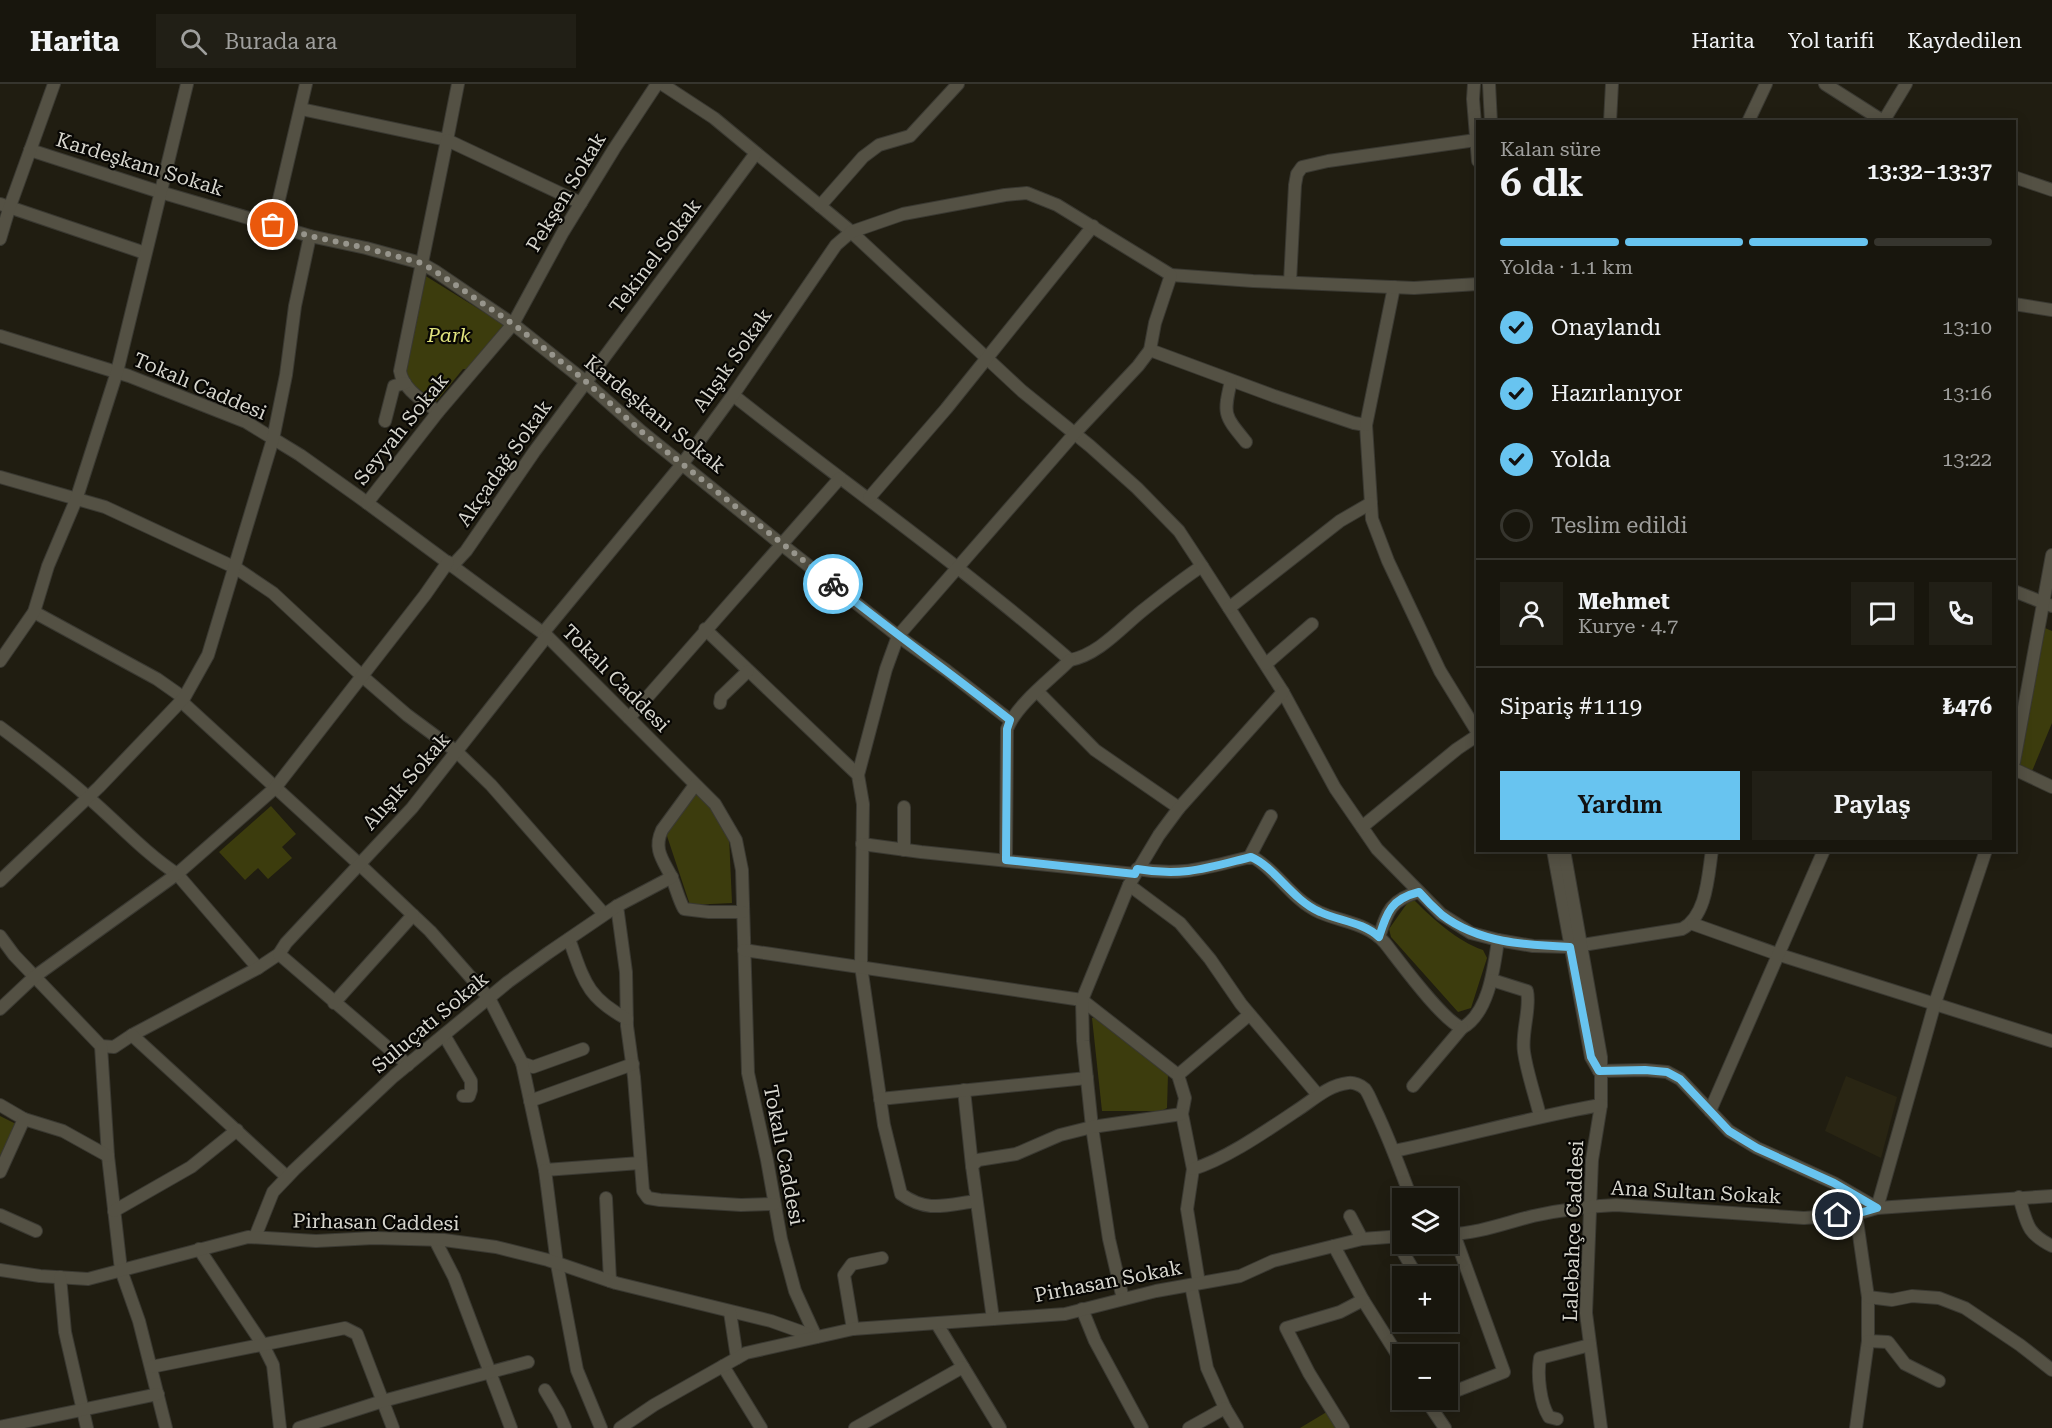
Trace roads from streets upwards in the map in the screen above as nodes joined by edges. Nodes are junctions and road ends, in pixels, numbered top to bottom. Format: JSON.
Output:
{"nodes":[{"id":1,"x":54,"y":84,"type":"edge"},
{"id":2,"x":187,"y":84,"type":"edge"},
{"id":3,"x":306,"y":84,"type":"edge"},
{"id":4,"x":458,"y":84,"type":"edge"},
{"id":5,"x":660,"y":84,"type":"edge"},
{"id":6,"x":958,"y":84,"type":"edge"},
{"id":7,"x":1474,"y":84,"type":"edge"},
{"id":8,"x":1490,"y":84,"type":"edge"},
{"id":9,"x":1612,"y":84,"type":"edge"},
{"id":10,"x":1766,"y":84,"type":"edge"},
{"id":11,"x":1825,"y":84,"type":"edge"},
{"id":12,"x":1906,"y":84,"type":"edge"},
{"id":13,"x":301,"y":109,"type":"junction"},
{"id":14,"x":1491,"y":120,"type":"edge"},
{"id":15,"x":1610,"y":120,"type":"edge"},
{"id":16,"x":1749,"y":120,"type":"edge"},
{"id":17,"x":1881,"y":120,"type":"edge"},
{"id":18,"x":1884,"y":120,"type":"edge"},
{"id":19,"x":1476,"y":140,"type":"joint"},
{"id":20,"x":447,"y":141,"type":"junction"},
{"id":21,"x":30,"y":150,"type":"junction"},
{"id":22,"x":756,"y":153,"type":"junction"},
{"id":23,"x":2016,"y":178,"type":"edge"},
{"id":24,"x":2052,"y":190,"type":"edge"},
{"id":25,"x":160,"y":192,"type":"junction"},
{"id":26,"x":581,"y":203,"type":"junction"},
{"id":27,"x":820,"y":206,"type":"junction"},
{"id":28,"x":4,"y":207,"type":"edge"},
{"id":29,"x":273,"y":225,"type":"junction"},
{"id":30,"x":1093,"y":226,"type":"junction"},
{"id":31,"x":851,"y":232,"type":"junction"},
{"id":32,"x":310,"y":236,"type":"junction"},
{"id":33,"x":0,"y":239,"type":"edge"},
{"id":34,"x":145,"y":253,"type":"junction"},
{"id":35,"x":421,"y":263,"type":"junction"},
{"id":36,"x":1171,"y":275,"type":"junction"},
{"id":37,"x":1290,"y":282,"type":"junction"},
{"id":38,"x":1476,"y":284,"type":"edge"},
{"id":39,"x":1394,"y":287,"type":"junction"},
{"id":40,"x":2016,"y":303,"type":"edge"},
{"id":41,"x":2052,"y":310,"type":"edge"},
{"id":42,"x":513,"y":324,"type":"junction"},
{"id":43,"x":0,"y":336,"type":"edge"},
{"id":44,"x":1150,"y":350,"type":"junction"},
{"id":45,"x":986,"y":358,"type":"junction"},
{"id":46,"x":117,"y":372,"type":"junction"},
{"id":47,"x":1231,"y":381,"type":"junction"},
{"id":48,"x":585,"y":382,"type":"junction"},
{"id":49,"x":405,"y":383,"type":"junction"},
{"id":50,"x":733,"y":395,"type":"junction"},
{"id":51,"x":438,"y":412,"type":"junction"},
{"id":52,"x":385,"y":421,"type":"dead end"},
{"id":53,"x":1365,"y":425,"type":"junction"},
{"id":54,"x":1075,"y":433,"type":"junction"},
{"id":55,"x":273,"y":439,"type":"junction"},
{"id":56,"x":1246,"y":442,"type":"dead end"},
{"id":57,"x":683,"y":463,"type":"junction"},
{"id":58,"x":0,"y":477,"type":"edge"},
{"id":59,"x":840,"y":478,"type":"junction"},
{"id":60,"x":870,"y":498,"type":"junction"},
{"id":61,"x":76,"y":500,"type":"junction"},
{"id":62,"x":367,"y":503,"type":"junction"},
{"id":63,"x":1371,"y":503,"type":"junction"},
{"id":64,"x":781,"y":544,"type":"junction"},
{"id":65,"x":2052,"y":555,"type":"edge"},
{"id":66,"x":450,"y":564,"type":"junction"},
{"id":67,"x":1202,"y":566,"type":"junction"},
{"id":68,"x":957,"y":567,"type":"junction"},
{"id":69,"x":236,"y":568,"type":"junction"},
{"id":70,"x":2016,"y":592,"type":"edge"},
{"id":71,"x":2048,"y":605,"type":"edge"},
{"id":72,"x":1229,"y":608,"type":"junction"},
{"id":73,"x":34,"y":612,"type":"junction"},
{"id":74,"x":1312,"y":624,"type":"dead end"},
{"id":75,"x":705,"y":629,"type":"junction"},
{"id":76,"x":545,"y":634,"type":"junction"},
{"id":77,"x":898,"y":636,"type":"junction"},
{"id":78,"x":1070,"y":660,"type":"junction"},
{"id":79,"x":0,"y":661,"type":"edge"},
{"id":80,"x":1266,"y":664,"type":"junction"},
{"id":81,"x":748,"y":671,"type":"junction"},
{"id":82,"x":363,"y":676,"type":"junction"},
{"id":83,"x":1038,"y":692,"type":"junction"},
{"id":84,"x":1283,"y":692,"type":"junction"},
{"id":85,"x":182,"y":700,"type":"junction"},
{"id":86,"x":720,"y":703,"type":"dead end"},
{"id":87,"x":629,"y":718,"type":"junction"},
{"id":88,"x":1010,"y":720,"type":"junction"},
{"id":89,"x":0,"y":727,"type":"edge"},
{"id":90,"x":1476,"y":731,"type":"edge"},
{"id":91,"x":1476,"y":735,"type":"edge"},
{"id":92,"x":457,"y":752,"type":"junction"},
{"id":93,"x":2016,"y":753,"type":"edge"},
{"id":94,"x":2016,"y":771,"type":"edge"},
{"id":95,"x":858,"y":775,"type":"junction"},
{"id":96,"x":695,"y":784,"type":"junction"},
{"id":97,"x":2052,"y":787,"type":"edge"},
{"id":98,"x":275,"y":788,"type":"junction"},
{"id":99,"x":88,"y":797,"type":"junction"},
{"id":100,"x":904,"y":807,"type":"dead end"},
{"id":101,"x":1179,"y":808,"type":"junction"},
{"id":102,"x":1271,"y":816,"type":"dead end"},
{"id":103,"x":1362,"y":827,"type":"junction"},
{"id":104,"x":862,"y":844,"type":"junction"},
{"id":105,"x":904,"y":850,"type":"junction"},
{"id":106,"x":1553,"y":852,"type":"edge"},
{"id":107,"x":1564,"y":852,"type":"edge"},
{"id":108,"x":1712,"y":852,"type":"edge"},
{"id":109,"x":1823,"y":852,"type":"edge"},
{"id":110,"x":1985,"y":852,"type":"edge"},
{"id":111,"x":1249,"y":858,"type":"junction"},
{"id":112,"x":1006,"y":860,"type":"junction"},
{"id":113,"x":359,"y":864,"type":"junction"},
{"id":114,"x":177,"y":874,"type":"junction"},
{"id":115,"x":1134,"y":876,"type":"junction"},
{"id":116,"x":672,"y":878,"type":"junction"},
{"id":117,"x":0,"y":881,"type":"edge"},
{"id":118,"x":1419,"y":892,"type":"junction"},
{"id":119,"x":617,"y":906,"type":"junction"},
{"id":120,"x":743,"y":912,"type":"junction"},
{"id":121,"x":604,"y":914,"type":"junction"},
{"id":122,"x":413,"y":915,"type":"junction"},
{"id":123,"x":1693,"y":924,"type":"junction"},
{"id":124,"x":0,"y":936,"type":"edge"},
{"id":125,"x":1379,"y":937,"type":"junction"},
{"id":126,"x":569,"y":939,"type":"junction"},
{"id":127,"x":1498,"y":940,"type":"junction"},
{"id":128,"x":1576,"y":946,"type":"junction"},
{"id":129,"x":283,"y":949,"type":"junction"},
{"id":130,"x":744,"y":950,"type":"junction"},
{"id":131,"x":1780,"y":955,"type":"junction"},
{"id":132,"x":861,"y":966,"type":"junction"},
{"id":133,"x":258,"y":968,"type":"junction"},
{"id":134,"x":34,"y":977,"type":"junction"},
{"id":135,"x":1492,"y":980,"type":"junction"},
{"id":136,"x":489,"y":998,"type":"junction"},
{"id":137,"x":1082,"y":1000,"type":"junction"},
{"id":138,"x":334,"y":1003,"type":"junction"},
{"id":139,"x":1935,"y":1003,"type":"junction"},
{"id":140,"x":0,"y":1009,"type":"edge"},
{"id":141,"x":1249,"y":1015,"type":"junction"},
{"id":142,"x":627,"y":1019,"type":"junction"},
{"id":143,"x":1462,"y":1028,"type":"junction"},
{"id":144,"x":132,"y":1035,"type":"junction"},
{"id":145,"x":444,"y":1035,"type":"junction"},
{"id":146,"x":2052,"y":1041,"type":"edge"},
{"id":147,"x":101,"y":1046,"type":"junction"},
{"id":148,"x":583,"y":1049,"type":"dead end"},
{"id":149,"x":522,"y":1063,"type":"junction"},
{"id":150,"x":633,"y":1064,"type":"junction"},
{"id":151,"x":408,"y":1065,"type":"junction"},
{"id":152,"x":1599,"y":1071,"type":"junction"},
{"id":153,"x":1178,"y":1075,"type":"junction"},
{"id":154,"x":1087,"y":1078,"type":"junction"},
{"id":155,"x":1413,"y":1086,"type":"dead end"},
{"id":156,"x":964,"y":1090,"type":"junction"},
{"id":157,"x":1318,"y":1095,"type":"junction"},
{"id":158,"x":463,"y":1096,"type":"dead end"},
{"id":159,"x":880,"y":1099,"type":"junction"},
{"id":160,"x":530,"y":1101,"type":"junction"},
{"id":161,"x":0,"y":1105,"type":"edge"},
{"id":162,"x":1601,"y":1105,"type":"junction"},
{"id":163,"x":1710,"y":1112,"type":"junction"},
{"id":164,"x":1182,"y":1114,"type":"junction"},
{"id":165,"x":1540,"y":1116,"type":"junction"},
{"id":166,"x":24,"y":1119,"type":"junction"},
{"id":167,"x":1092,"y":1127,"type":"junction"},
{"id":168,"x":237,"y":1130,"type":"junction"},
{"id":169,"x":1394,"y":1151,"type":"junction"},
{"id":170,"x":108,"y":1156,"type":"junction"},
{"id":171,"x":640,"y":1163,"type":"junction"},
{"id":172,"x":972,"y":1166,"type":"junction"},
{"id":173,"x":1192,"y":1169,"type":"junction"},
{"id":174,"x":545,"y":1170,"type":"junction"},
{"id":175,"x":0,"y":1172,"type":"edge"},
{"id":176,"x":287,"y":1177,"type":"junction"},
{"id":177,"x":1407,"y":1188,"type":"edge"},
{"id":178,"x":2052,"y":1196,"type":"edge"},
{"id":179,"x":2019,"y":1197,"type":"junction"},
{"id":180,"x":606,"y":1198,"type":"dead end"},
{"id":181,"x":976,"y":1200,"type":"junction"},
{"id":182,"x":774,"y":1204,"type":"junction"},
{"id":183,"x":1589,"y":1206,"type":"junction"},
{"id":184,"x":1877,"y":1208,"type":"junction"},
{"id":185,"x":114,"y":1211,"type":"junction"},
{"id":186,"x":1856,"y":1214,"type":"junction"},
{"id":187,"x":0,"y":1215,"type":"edge"},
{"id":188,"x":1350,"y":1216,"type":"dead end"},
{"id":189,"x":36,"y":1231,"type":"dead end"},
{"id":190,"x":1458,"y":1234,"type":"edge"},
{"id":191,"x":255,"y":1237,"type":"junction"},
{"id":192,"x":1392,"y":1237,"type":"edge"},
{"id":193,"x":1362,"y":1239,"type":"junction"},
{"id":194,"x":435,"y":1240,"type":"junction"},
{"id":195,"x":1334,"y":1246,"type":"junction"},
{"id":196,"x":2052,"y":1246,"type":"edge"},
{"id":197,"x":199,"y":1249,"type":"junction"},
{"id":198,"x":1458,"y":1252,"type":"edge"},
{"id":199,"x":882,"y":1257,"type":"dead end"},
{"id":200,"x":557,"y":1264,"type":"junction"},
{"id":201,"x":0,"y":1270,"type":"edge"},
{"id":202,"x":121,"y":1270,"type":"junction"},
{"id":203,"x":60,"y":1277,"type":"junction"},
{"id":204,"x":610,"y":1281,"type":"junction"},
{"id":205,"x":1195,"y":1284,"type":"junction"},
{"id":206,"x":1868,"y":1297,"type":"junction"},
{"id":207,"x":1123,"y":1299,"type":"junction"},
{"id":208,"x":1363,"y":1300,"type":"junction"},
{"id":209,"x":1082,"y":1309,"type":"junction"},
{"id":210,"x":730,"y":1312,"type":"junction"},
{"id":211,"x":993,"y":1319,"type":"junction"},
{"id":212,"x":937,"y":1324,"type":"junction"},
{"id":213,"x":854,"y":1329,"type":"junction"},
{"id":214,"x":816,"y":1337,"type":"junction"},
{"id":215,"x":1868,"y":1341,"type":"junction"},
{"id":216,"x":263,"y":1345,"type":"junction"},
{"id":217,"x":1590,"y":1345,"type":"junction"},
{"id":218,"x":1392,"y":1346,"type":"edge"},
{"id":219,"x":742,"y":1356,"type":"junction"},
{"id":220,"x":528,"y":1362,"type":"dead end"},
{"id":221,"x":723,"y":1366,"type":"junction"},
{"id":222,"x":151,"y":1367,"type":"junction"},
{"id":223,"x":963,"y":1367,"type":"junction"},
{"id":224,"x":2052,"y":1370,"type":"edge"},
{"id":225,"x":489,"y":1372,"type":"junction"},
{"id":226,"x":1940,"y":1381,"type":"dead end"},
{"id":227,"x":545,"y":1390,"type":"dead end"},
{"id":228,"x":1458,"y":1390,"type":"edge"},
{"id":229,"x":158,"y":1394,"type":"junction"},
{"id":230,"x":383,"y":1401,"type":"junction"},
{"id":231,"x":1225,"y":1408,"type":"junction"},
{"id":232,"x":83,"y":1410,"type":"junction"},
{"id":233,"x":1435,"y":1410,"type":"edge"},
{"id":234,"x":1557,"y":1419,"type":"dead end"},
{"id":235,"x":0,"y":1427,"type":"edge"},
{"id":236,"x":87,"y":1428,"type":"edge"},
{"id":237,"x":166,"y":1428,"type":"edge"},
{"id":238,"x":280,"y":1428,"type":"edge"},
{"id":239,"x":299,"y":1428,"type":"edge"},
{"id":240,"x":393,"y":1428,"type":"edge"},
{"id":241,"x":511,"y":1428,"type":"edge"},
{"id":242,"x":565,"y":1428,"type":"edge"},
{"id":243,"x":601,"y":1428,"type":"edge"},
{"id":244,"x":621,"y":1428,"type":"edge"},
{"id":245,"x":761,"y":1428,"type":"edge"},
{"id":246,"x":855,"y":1428,"type":"edge"},
{"id":247,"x":1000,"y":1428,"type":"edge"},
{"id":248,"x":1142,"y":1428,"type":"edge"},
{"id":249,"x":1189,"y":1428,"type":"edge"},
{"id":250,"x":1237,"y":1428,"type":"edge"},
{"id":251,"x":1342,"y":1428,"type":"edge"},
{"id":252,"x":1445,"y":1428,"type":"edge"},
{"id":253,"x":1601,"y":1428,"type":"edge"},
{"id":254,"x":1856,"y":1428,"type":"edge"}],
"edges":[{"from":1,"to":21,"type":"street"},
{"from":2,"to":25,"type":"street"},
{"from":3,"to":13,"type":"street"},
{"from":4,"to":20,"type":"street"},
{"from":5,"to":22,"type":"street"},
{"from":5,"to":26,"type":"street","name":"Pekşen Sokak"},
{"from":6,"to":27,"type":"street"},
{"from":7,"to":19,"type":"street"},
{"from":8,"to":14,"type":"street"},
{"from":9,"to":15,"type":"street"},
{"from":10,"to":16,"type":"street"},
{"from":11,"to":17,"type":"street"},
{"from":12,"to":18,"type":"street"},
{"from":13,"to":20,"type":"street"},
{"from":13,"to":29,"type":"street"},
{"from":19,"to":37,"type":"street"},
{"from":20,"to":26,"type":"street"},
{"from":20,"to":35,"type":"street"},
{"from":21,"to":25,"type":"street","name":"Kardeşkanı Sokak"},
{"from":21,"to":28,"type":"street"},
{"from":22,"to":27,"type":"street"},
{"from":22,"to":48,"type":"street","name":"Tekinel Sokak"},
{"from":23,"to":24,"type":"street"},
{"from":25,"to":29,"type":"street","name":"Kardeşkanı Sokak"},
{"from":25,"to":34,"type":"street"},
{"from":26,"to":42,"type":"street","name":"Pekşen Sokak"},
{"from":27,"to":31,"type":"street"},
{"from":28,"to":33,"type":"street"},
{"from":28,"to":34,"type":"street"},
{"from":29,"to":32,"type":"street","name":"Kardeşkanı Sokak"},
{"from":30,"to":31,"type":"street"},
{"from":30,"to":36,"type":"street"},
{"from":30,"to":45,"type":"street"},
{"from":31,"to":45,"type":"street"},
{"from":31,"to":50,"type":"street","name":"Alışık Sokak"},
{"from":32,"to":35,"type":"street","name":"Kardeşkanı Sokak"},
{"from":32,"to":55,"type":"street"},
{"from":34,"to":46,"type":"street"},
{"from":35,"to":42,"type":"street","name":"Kardeşkanı Sokak"},
{"from":35,"to":49,"type":"street"},
{"from":36,"to":37,"type":"street"},
{"from":36,"to":44,"type":"street"},
{"from":37,"to":39,"type":"street"},
{"from":38,"to":39,"type":"street"},
{"from":39,"to":53,"type":"street"},
{"from":40,"to":41,"type":"street"},
{"from":42,"to":48,"type":"street","name":"Kardeşkanı Sokak"},
{"from":42,"to":51,"type":"street","name":"Seyyah Sokak"},
{"from":43,"to":46,"type":"street","name":"Tokalı Caddesi"},
{"from":44,"to":47,"type":"street"},
{"from":44,"to":54,"type":"street"},
{"from":45,"to":54,"type":"street"},
{"from":45,"to":60,"type":"street"},
{"from":46,"to":55,"type":"street","name":"Tokalı Caddesi"},
{"from":46,"to":61,"type":"street"},
{"from":47,"to":53,"type":"street"},
{"from":47,"to":56,"type":"street"},
{"from":48,"to":57,"type":"street","name":"Kardeşkanı Sokak"},
{"from":48,"to":66,"type":"street","name":"Akçadağ Sokak"},
{"from":49,"to":51,"type":"street"},
{"from":49,"to":52,"type":"street"},
{"from":50,"to":57,"type":"street","name":"Alışık Sokak"},
{"from":50,"to":59,"type":"street"},
{"from":51,"to":62,"type":"street","name":"Seyyah Sokak"},
{"from":53,"to":63,"type":"street"},
{"from":54,"to":67,"type":"street"},
{"from":54,"to":68,"type":"street"},
{"from":55,"to":62,"type":"street","name":"Tokalı Caddesi"},
{"from":55,"to":69,"type":"street"},
{"from":57,"to":64,"type":"street","name":"Kardeşkanı Sokak"},
{"from":57,"to":76,"type":"street","name":"Alışık Sokak"},
{"from":58,"to":61,"type":"street"},
{"from":59,"to":60,"type":"street"},
{"from":59,"to":64,"type":"street"},
{"from":60,"to":68,"type":"street"},
{"from":61,"to":69,"type":"street"},
{"from":61,"to":73,"type":"street"},
{"from":62,"to":66,"type":"street","name":"Tokalı Caddesi"},
{"from":63,"to":72,"type":"street"},
{"from":63,"to":90,"type":"street"},
{"from":64,"to":75,"type":"street"},
{"from":64,"to":77,"type":"street","name":"Kardeşkanı Sokak"},
{"from":65,"to":71,"type":"street"},
{"from":66,"to":76,"type":"street","name":"Tokalı Caddesi"},
{"from":66,"to":82,"type":"street","name":"Akçadağ Sokak"},
{"from":67,"to":72,"type":"street"},
{"from":67,"to":78,"type":"street"},
{"from":68,"to":77,"type":"street"},
{"from":68,"to":78,"type":"street"},
{"from":69,"to":82,"type":"street"},
{"from":69,"to":85,"type":"street"},
{"from":70,"to":71,"type":"street"},
{"from":71,"to":93,"type":"street"},
{"from":72,"to":80,"type":"street"},
{"from":73,"to":79,"type":"street"},
{"from":73,"to":85,"type":"street"},
{"from":74,"to":80,"type":"street"},
{"from":75,"to":81,"type":"street"},
{"from":75,"to":87,"type":"street"},
{"from":76,"to":87,"type":"street","name":"Tokalı Caddesi"},
{"from":76,"to":92,"type":"street","name":"Alışık Sokak"},
{"from":77,"to":88,"type":"street","name":"Kardeşkanı Sokak"},
{"from":77,"to":95,"type":"street"},
{"from":78,"to":83,"type":"street"},
{"from":80,"to":84,"type":"street"},
{"from":81,"to":86,"type":"street"},
{"from":81,"to":95,"type":"street"},
{"from":82,"to":92,"type":"street"},
{"from":82,"to":98,"type":"street","name":"Akçadağ Sokak"},
{"from":83,"to":88,"type":"street"},
{"from":83,"to":101,"type":"street"},
{"from":84,"to":101,"type":"street"},
{"from":84,"to":103,"type":"street"},
{"from":85,"to":98,"type":"street"},
{"from":85,"to":99,"type":"street"},
{"from":87,"to":96,"type":"street","name":"Tokalı Caddesi"},
{"from":88,"to":112,"type":"street"},
{"from":89,"to":99,"type":"street"},
{"from":91,"to":103,"type":"street"},
{"from":92,"to":113,"type":"street","name":"Alışık Sokak"},
{"from":92,"to":121,"type":"street"},
{"from":94,"to":97,"type":"street"},
{"from":95,"to":104,"type":"street"},
{"from":96,"to":116,"type":"street"},
{"from":96,"to":120,"type":"street","name":"Tokalı Caddesi"},
{"from":98,"to":113,"type":"street"},
{"from":98,"to":114,"type":"street","name":"Akçadağ Sokak"},
{"from":99,"to":114,"type":"street"},
{"from":99,"to":117,"type":"street"},
{"from":100,"to":105,"type":"street"},
{"from":101,"to":115,"type":"street"},
{"from":102,"to":111,"type":"street"},
{"from":103,"to":118,"type":"street"},
{"from":104,"to":105,"type":"street"},
{"from":104,"to":132,"type":"street"},
{"from":105,"to":112,"type":"street"},
{"from":106,"to":128,"type":"street","name":"Lalebahçe Caddesi"},
{"from":107,"to":128,"type":"street","name":"Lalebahçe Caddesi"},
{"from":108,"to":123,"type":"street"},
{"from":109,"to":131,"type":"street"},
{"from":110,"to":139,"type":"street"},
{"from":111,"to":115,"type":"street"},
{"from":111,"to":125,"type":"street"},
{"from":112,"to":115,"type":"street"},
{"from":113,"to":122,"type":"street"},
{"from":113,"to":129,"type":"street","name":"Alışık Sokak"},
{"from":114,"to":133,"type":"street"},
{"from":114,"to":134,"type":"street","name":"Akçadağ Sokak"},
{"from":115,"to":137,"type":"street"},
{"from":115,"to":141,"type":"street"},
{"from":116,"to":119,"type":"street","name":"Suluçatı Sokak"},
{"from":116,"to":120,"type":"street"},
{"from":118,"to":125,"type":"street"},
{"from":118,"to":127,"type":"street"},
{"from":119,"to":121,"type":"street","name":"Suluçatı Sokak"},
{"from":119,"to":142,"type":"street"},
{"from":120,"to":130,"type":"street","name":"Tokalı Caddesi"},
{"from":121,"to":126,"type":"street","name":"Suluçatı Sokak"},
{"from":122,"to":136,"type":"street"},
{"from":122,"to":138,"type":"street"},
{"from":123,"to":128,"type":"street"},
{"from":123,"to":131,"type":"street"},
{"from":124,"to":134,"type":"street"},
{"from":125,"to":143,"type":"street"},
{"from":126,"to":136,"type":"street","name":"Suluçatı Sokak"},
{"from":126,"to":142,"type":"street"},
{"from":127,"to":128,"type":"street"},
{"from":127,"to":135,"type":"street"},
{"from":128,"to":152,"type":"street","name":"Lalebahçe Caddesi"},
{"from":129,"to":133,"type":"street","name":"Alışık Sokak"},
{"from":129,"to":138,"type":"street"},
{"from":130,"to":132,"type":"street"},
{"from":130,"to":182,"type":"street","name":"Tokalı Caddesi"},
{"from":131,"to":139,"type":"street"},
{"from":131,"to":163,"type":"street"},
{"from":132,"to":137,"type":"street"},
{"from":132,"to":159,"type":"street"},
{"from":133,"to":144,"type":"street","name":"Alışık Sokak"},
{"from":134,"to":140,"type":"street","name":"Akçadağ Sokak"},
{"from":134,"to":147,"type":"street"},
{"from":135,"to":143,"type":"street"},
{"from":135,"to":165,"type":"street"},
{"from":136,"to":145,"type":"street","name":"Suluçatı Sokak"},
{"from":136,"to":149,"type":"street"},
{"from":137,"to":153,"type":"street"},
{"from":137,"to":154,"type":"street"},
{"from":138,"to":151,"type":"street"},
{"from":139,"to":146,"type":"street"},
{"from":139,"to":184,"type":"street"},
{"from":141,"to":153,"type":"street"},
{"from":141,"to":157,"type":"street"},
{"from":142,"to":150,"type":"street"},
{"from":143,"to":155,"type":"street"},
{"from":144,"to":147,"type":"street","name":"Alışık Sokak"},
{"from":144,"to":168,"type":"street"},
{"from":145,"to":151,"type":"street","name":"Suluçatı Sokak"},
{"from":145,"to":158,"type":"street"},
{"from":147,"to":170,"type":"street"},
{"from":148,"to":149,"type":"street"},
{"from":149,"to":160,"type":"street"},
{"from":150,"to":160,"type":"street"},
{"from":150,"to":171,"type":"street"},
{"from":151,"to":176,"type":"street","name":"Suluçatı Sokak"},
{"from":152,"to":162,"type":"street","name":"Lalebahçe Caddesi"},
{"from":152,"to":163,"type":"street"},
{"from":153,"to":164,"type":"street"},
{"from":154,"to":156,"type":"street"},
{"from":154,"to":167,"type":"street"},
{"from":156,"to":159,"type":"street"},
{"from":156,"to":172,"type":"street"},
{"from":157,"to":169,"type":"street"},
{"from":157,"to":173,"type":"street"},
{"from":159,"to":181,"type":"street"},
{"from":160,"to":174,"type":"street"},
{"from":161,"to":166,"type":"street"},
{"from":162,"to":165,"type":"street"},
{"from":162,"to":183,"type":"street","name":"Lalebahçe Caddesi"},
{"from":163,"to":184,"type":"street"},
{"from":164,"to":167,"type":"street"},
{"from":164,"to":173,"type":"street"},
{"from":165,"to":169,"type":"street"},
{"from":166,"to":170,"type":"street"},
{"from":166,"to":175,"type":"street"},
{"from":167,"to":172,"type":"street"},
{"from":167,"to":207,"type":"street"},
{"from":168,"to":176,"type":"street"},
{"from":168,"to":185,"type":"street"},
{"from":169,"to":177,"type":"street"},
{"from":170,"to":185,"type":"street"},
{"from":171,"to":174,"type":"street"},
{"from":171,"to":182,"type":"street"},
{"from":172,"to":181,"type":"street"},
{"from":173,"to":205,"type":"street"},
{"from":174,"to":200,"type":"street"},
{"from":176,"to":191,"type":"street","name":"Suluçatı Sokak"},
{"from":178,"to":179,"type":"street","name":"Ana Sultan Sokak"},
{"from":179,"to":184,"type":"street","name":"Ana Sultan Sokak"},
{"from":179,"to":196,"type":"street"},
{"from":180,"to":204,"type":"street"},
{"from":181,"to":211,"type":"street"},
{"from":182,"to":214,"type":"street","name":"Tokalı Caddesi"},
{"from":183,"to":186,"type":"street","name":"Ana Sultan Sokak"},
{"from":183,"to":190,"type":"street"},
{"from":183,"to":217,"type":"street","name":"Lalebahçe Caddesi"},
{"from":184,"to":186,"type":"street","name":"Ana Sultan Sokak"},
{"from":185,"to":202,"type":"street"},
{"from":186,"to":206,"type":"street"},
{"from":187,"to":189,"type":"street"},
{"from":188,"to":193,"type":"street"},
{"from":191,"to":194,"type":"street","name":"Pirhasan Caddesi"},
{"from":191,"to":197,"type":"street","name":"Pirhasan Caddesi"},
{"from":192,"to":193,"type":"street","name":"Pirhasan Sokak"},
{"from":193,"to":195,"type":"street","name":"Pirhasan Sokak"},
{"from":194,"to":200,"type":"street","name":"Pirhasan Caddesi"},
{"from":194,"to":225,"type":"street"},
{"from":195,"to":205,"type":"street","name":"Pirhasan Sokak"},
{"from":195,"to":208,"type":"street"},
{"from":197,"to":202,"type":"street","name":"Pirhasan Caddesi"},
{"from":197,"to":216,"type":"street"},
{"from":198,"to":228,"type":"street"},
{"from":199,"to":213,"type":"street"},
{"from":200,"to":204,"type":"street","name":"Pirhasan Caddesi"},
{"from":200,"to":243,"type":"street"},
{"from":201,"to":203,"type":"street","name":"Pirhasan Caddesi"},
{"from":202,"to":203,"type":"street","name":"Pirhasan Caddesi"},
{"from":202,"to":222,"type":"street"},
{"from":203,"to":232,"type":"street"},
{"from":204,"to":210,"type":"street","name":"Pirhasan Caddesi"},
{"from":205,"to":207,"type":"street","name":"Pirhasan Sokak"},
{"from":205,"to":231,"type":"street"},
{"from":206,"to":215,"type":"street"},
{"from":206,"to":224,"type":"street"},
{"from":207,"to":209,"type":"street","name":"Pirhasan Sokak"},
{"from":208,"to":218,"type":"street"},
{"from":208,"to":251,"type":"street"},
{"from":209,"to":211,"type":"street","name":"Pirhasan Sokak"},
{"from":209,"to":248,"type":"street"},
{"from":210,"to":214,"type":"street","name":"Pirhasan Caddesi"},
{"from":210,"to":219,"type":"street"},
{"from":211,"to":212,"type":"street","name":"Pirhasan Sokak"},
{"from":212,"to":213,"type":"street","name":"Pirhasan Sokak"},
{"from":212,"to":223,"type":"street"},
{"from":213,"to":214,"type":"street","name":"Pirhasan Sokak"},
{"from":214,"to":219,"type":"street","name":"Pirhasan Sokak"},
{"from":215,"to":226,"type":"street"},
{"from":215,"to":254,"type":"street"},
{"from":216,"to":222,"type":"street"},
{"from":216,"to":230,"type":"street"},
{"from":216,"to":238,"type":"street"},
{"from":217,"to":234,"type":"street"},
{"from":217,"to":253,"type":"street","name":"Lalebahçe Caddesi"},
{"from":219,"to":221,"type":"street","name":"Pirhasan Sokak"},
{"from":220,"to":225,"type":"street"},
{"from":221,"to":244,"type":"street","name":"Pirhasan Sokak"},
{"from":221,"to":245,"type":"street"},
{"from":222,"to":229,"type":"street"},
{"from":223,"to":246,"type":"street"},
{"from":223,"to":247,"type":"street"},
{"from":225,"to":230,"type":"street"},
{"from":225,"to":241,"type":"street"},
{"from":227,"to":242,"type":"street"},
{"from":229,"to":232,"type":"street"},
{"from":229,"to":237,"type":"street"},
{"from":230,"to":239,"type":"street"},
{"from":230,"to":240,"type":"street"},
{"from":231,"to":249,"type":"street"},
{"from":231,"to":250,"type":"street"},
{"from":232,"to":235,"type":"street"},
{"from":232,"to":236,"type":"street"},
{"from":233,"to":252,"type":"street"}]}
